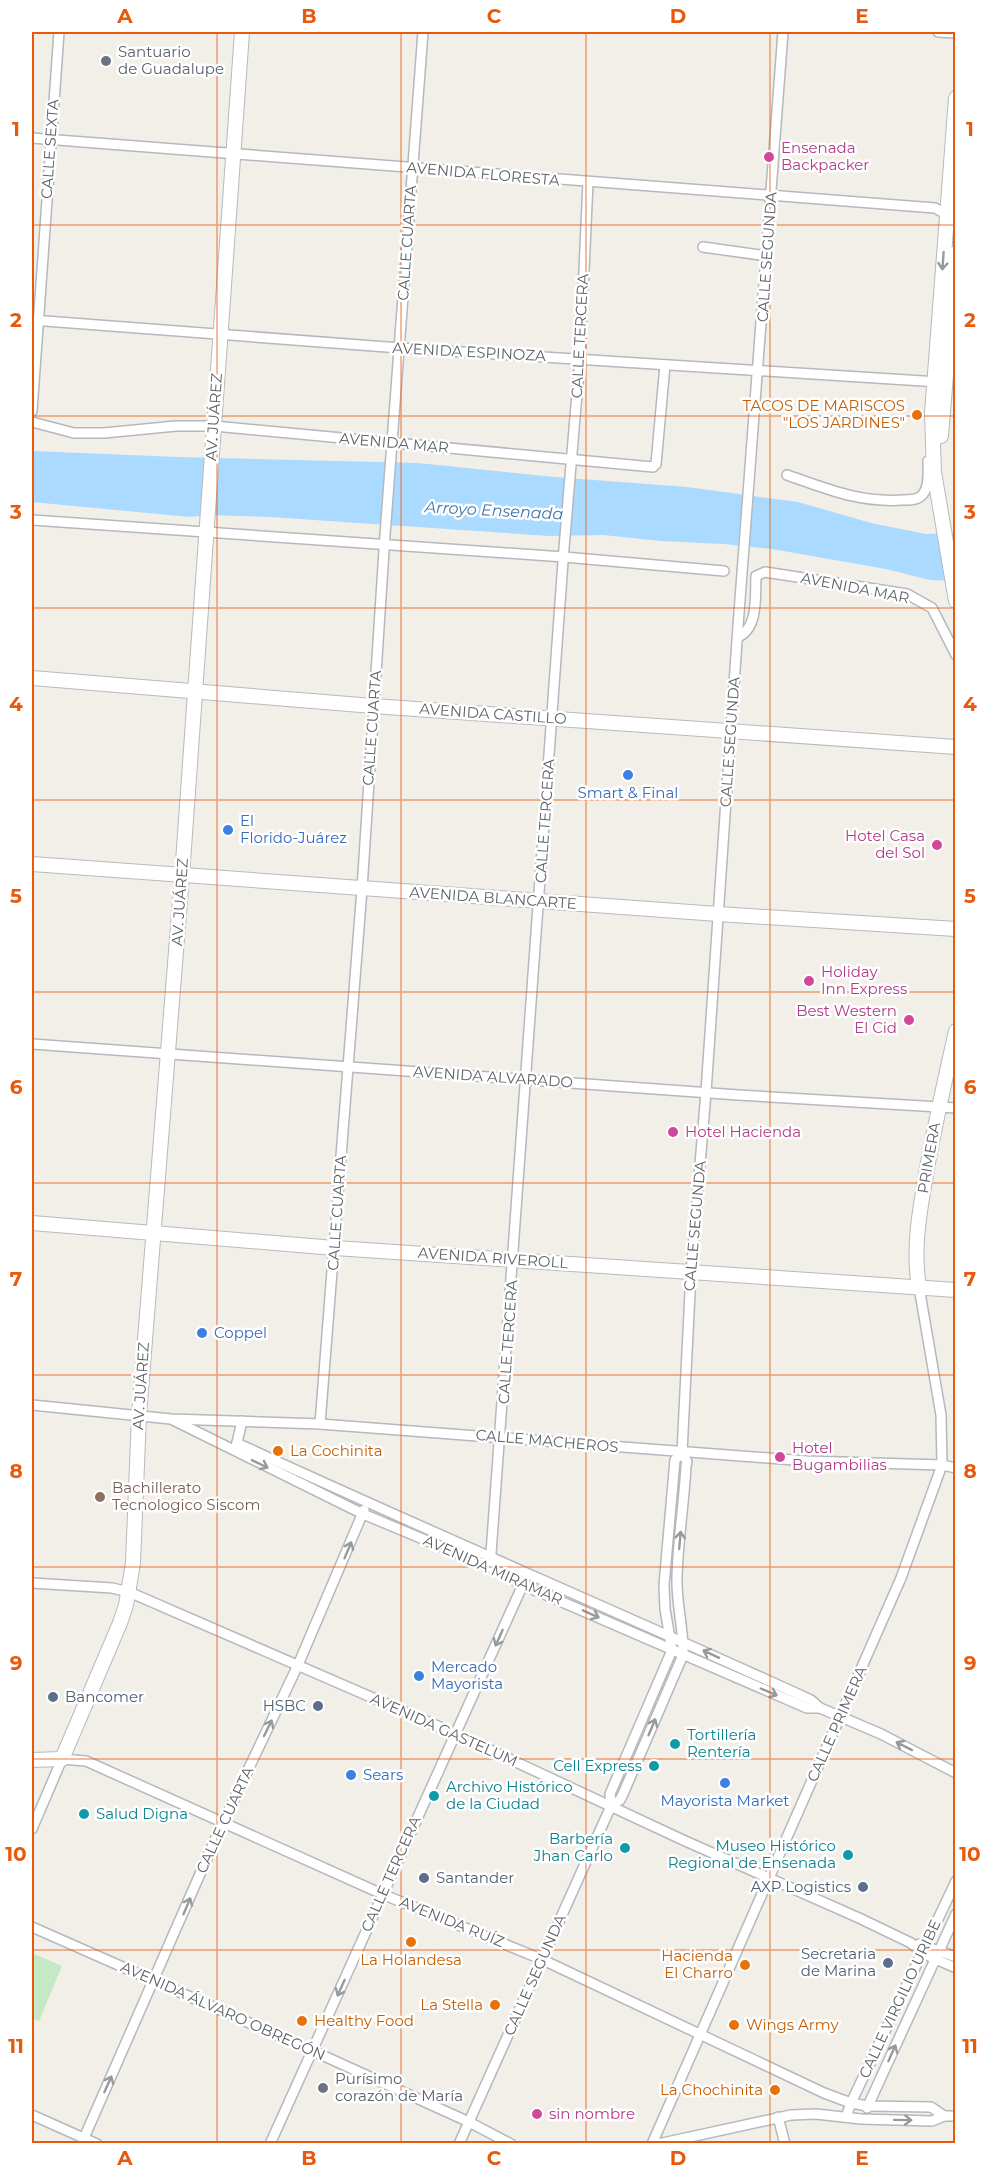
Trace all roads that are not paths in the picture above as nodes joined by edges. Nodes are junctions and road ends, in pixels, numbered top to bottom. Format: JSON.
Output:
{"nodes":[{"id":1,"x":59,"y":32,"type":"edge"},
{"id":2,"x":242,"y":32,"type":"edge"},
{"id":3,"x":423,"y":32,"type":"edge"},
{"id":4,"x":783,"y":32,"type":"edge"},
{"id":5,"x":938,"y":32,"type":"edge"},
{"id":6,"x":956,"y":33,"type":"edge"},
{"id":7,"x":956,"y":98,"type":"edge"},
{"id":8,"x":32,"y":138,"type":"edge"},
{"id":9,"x":51,"y":140,"type":"junction"},
{"id":10,"x":233,"y":154,"type":"junction"},
{"id":11,"x":413,"y":168,"type":"junction"},
{"id":12,"x":588,"y":182,"type":"junction"},
{"id":13,"x":771,"y":195,"type":"junction"},
{"id":14,"x":948,"y":209,"type":"edge"},
{"id":15,"x":703,"y":247,"type":"dead end"},
{"id":16,"x":956,"y":253,"type":"edge"},
{"id":17,"x":767,"y":256,"type":"junction"},
{"id":18,"x":35,"y":320,"type":"edge"},
{"id":19,"x":220,"y":335,"type":"junction"},
{"id":20,"x":400,"y":348,"type":"junction"},
{"id":21,"x":580,"y":358,"type":"junction"},
{"id":22,"x":665,"y":365,"type":"junction"},
{"id":23,"x":758,"y":372,"type":"junction"},
{"id":24,"x":938,"y":382,"type":"junction"},
{"id":25,"x":32,"y":411,"type":"edge"},
{"id":26,"x":32,"y":422,"type":"edge"},
{"id":27,"x":214,"y":426,"type":"junction"},
{"id":28,"x":393,"y":443,"type":"junction"},
{"id":29,"x":937,"y":443,"type":"junction"},
{"id":30,"x":571,"y":461,"type":"junction"},
{"id":31,"x":787,"y":475,"type":"dead end"},
{"id":32,"x":941,"y":500,"type":"junction"},
{"id":33,"x":32,"y":520,"type":"edge"},
{"id":34,"x":206,"y":534,"type":"junction"},
{"id":35,"x":956,"y":544,"type":"edge"},
{"id":36,"x":384,"y":546,"type":"junction"},
{"id":37,"x":564,"y":553,"type":"junction"},
{"id":38,"x":724,"y":571,"type":"dead end"},
{"id":39,"x":956,"y":601,"type":"edge"},
{"id":40,"x":738,"y":637,"type":"junction"},
{"id":41,"x":956,"y":655,"type":"edge"},
{"id":42,"x":32,"y":678,"type":"edge"},
{"id":43,"x":194,"y":691,"type":"junction"},
{"id":44,"x":374,"y":706,"type":"junction"},
{"id":45,"x":552,"y":718,"type":"junction"},
{"id":46,"x":731,"y":731,"type":"junction"},
{"id":47,"x":956,"y":747,"type":"edge"},
{"id":48,"x":32,"y":864,"type":"edge"},
{"id":49,"x":182,"y":876,"type":"junction"},
{"id":50,"x":362,"y":889,"type":"junction"},
{"id":51,"x":539,"y":902,"type":"junction"},
{"id":52,"x":718,"y":914,"type":"junction"},
{"id":53,"x":956,"y":928,"type":"edge"},
{"id":54,"x":956,"y":1031,"type":"edge"},
{"id":55,"x":32,"y":1044,"type":"edge"},
{"id":56,"x":168,"y":1053,"type":"junction"},
{"id":57,"x":347,"y":1066,"type":"junction"},
{"id":58,"x":526,"y":1079,"type":"junction"},
{"id":59,"x":706,"y":1092,"type":"junction"},
{"id":60,"x":938,"y":1107,"type":"junction"},
{"id":61,"x":956,"y":1108,"type":"edge"},
{"id":62,"x":32,"y":1223,"type":"edge"},
{"id":63,"x":154,"y":1232,"type":"junction"},
{"id":64,"x":335,"y":1248,"type":"junction"},
{"id":65,"x":514,"y":1259,"type":"junction"},
{"id":66,"x":691,"y":1273,"type":"junction"},
{"id":67,"x":919,"y":1287,"type":"junction"},
{"id":68,"x":956,"y":1290,"type":"edge"},
{"id":69,"x":32,"y":1405,"type":"edge"},
{"id":70,"x":138,"y":1415,"type":"junction"},
{"id":71,"x":171,"y":1419,"type":"junction"},
{"id":72,"x":243,"y":1421,"type":"junction"},
{"id":73,"x":320,"y":1424,"type":"junction"},
{"id":74,"x":500,"y":1437,"type":"junction"},
{"id":75,"x":236,"y":1447,"type":"junction"},
{"id":76,"x":682,"y":1452,"type":"junction"},
{"id":77,"x":942,"y":1465,"type":"junction"},
{"id":78,"x":956,"y":1468,"type":"edge"},
{"id":79,"x":367,"y":1503,"type":"junction"},
{"id":80,"x":363,"y":1514,"type":"junction"},
{"id":81,"x":491,"y":1557,"type":"junction"},
{"id":82,"x":490,"y":1568,"type":"junction"},
{"id":83,"x":528,"y":1573,"type":"junction"},
{"id":84,"x":32,"y":1583,"type":"edge"},
{"id":85,"x":524,"y":1585,"type":"junction"},
{"id":86,"x":129,"y":1592,"type":"junction"},
{"id":87,"x":671,"y":1635,"type":"junction"},
{"id":88,"x":684,"y":1642,"type":"junction"},
{"id":89,"x":672,"y":1650,"type":"junction"},
{"id":90,"x":683,"y":1655,"type":"junction"},
{"id":91,"x":298,"y":1665,"type":"junction"},
{"id":92,"x":820,"y":1708,"type":"junction"},
{"id":93,"x":840,"y":1716,"type":"junction"},
{"id":94,"x":456,"y":1734,"type":"junction"},
{"id":95,"x":62,"y":1759,"type":"junction"},
{"id":96,"x":32,"y":1760,"type":"edge"},
{"id":97,"x":956,"y":1773,"type":"edge"},
{"id":98,"x":611,"y":1806,"type":"junction"},
{"id":99,"x":223,"y":1823,"type":"junction"},
{"id":100,"x":32,"y":1829,"type":"edge"},
{"id":101,"x":770,"y":1877,"type":"junction"},
{"id":102,"x":956,"y":1881,"type":"edge"},
{"id":103,"x":382,"y":1893,"type":"junction"},
{"id":104,"x":956,"y":1914,"type":"edge"},
{"id":105,"x":32,"y":1928,"type":"edge"},
{"id":106,"x":924,"y":1949,"type":"junction"},
{"id":107,"x":936,"y":1955,"type":"junction"},
{"id":108,"x":956,"y":1957,"type":"edge"},
{"id":109,"x":541,"y":1959,"type":"junction"},
{"id":110,"x":956,"y":1968,"type":"edge"},
{"id":111,"x":155,"y":1980,"type":"junction"},
{"id":112,"x":700,"y":2033,"type":"junction"},
{"id":113,"x":313,"y":2051,"type":"junction"},
{"id":114,"x":850,"y":2103,"type":"junction"},
{"id":115,"x":868,"y":2106,"type":"junction"},
{"id":116,"x":32,"y":2115,"type":"edge"},
{"id":117,"x":944,"y":2116,"type":"junction"},
{"id":118,"x":956,"y":2116,"type":"edge"},
{"id":119,"x":778,"y":2117,"type":"junction"},
{"id":120,"x":846,"y":2117,"type":"junction"},
{"id":121,"x":861,"y":2119,"type":"junction"},
{"id":122,"x":469,"y":2122,"type":"junction"},
{"id":123,"x":84,"y":2138,"type":"junction"},
{"id":124,"x":97,"y":2144,"type":"edge"},
{"id":125,"x":270,"y":2144,"type":"edge"},
{"id":126,"x":459,"y":2144,"type":"edge"},
{"id":127,"x":511,"y":2144,"type":"edge"},
{"id":128,"x":652,"y":2144,"type":"edge"},
{"id":129,"x":658,"y":2144,"type":"edge"},
{"id":130,"x":785,"y":2144,"type":"edge"}],
"edges":[{"from":1,"to":9,"type":"street","name":"CALLE SEXTA"},
{"from":2,"to":10,"type":"main road","name":"AV. JUÁREZ"},
{"from":3,"to":11,"type":"street","name":"CALLE CUARTA"},
{"from":4,"to":13,"type":"street","name":"CALLE SEGUNDA"},
{"from":5,"to":6,"type":"street"},
{"from":7,"to":14,"type":"main road"},
{"from":8,"to":9,"type":"street","name":"AVENIDA FLORESTA"},
{"from":9,"to":10,"type":"street","name":"AVENIDA FLORESTA"},
{"from":9,"to":18,"type":"street","name":"CALLE SEXTA"},
{"from":10,"to":11,"type":"street","name":"AVENIDA FLORESTA"},
{"from":10,"to":19,"type":"main road","name":"AV. JUÁREZ"},
{"from":11,"to":12,"type":"street","name":"AVENIDA FLORESTA"},
{"from":11,"to":20,"type":"street","name":"CALLE CUARTA"},
{"from":12,"to":13,"type":"street","name":"AVENIDA FLORESTA"},
{"from":12,"to":21,"type":"street","name":"CALLE TERCERA"},
{"from":13,"to":14,"type":"street","name":"AVENIDA FLORESTA"},
{"from":13,"to":17,"type":"street","name":"CALLE SEGUNDA"},
{"from":14,"to":24,"type":"main road","one_way":true},
{"from":15,"to":17,"type":"street"},
{"from":16,"to":24,"type":"main road"},
{"from":17,"to":23,"type":"street","name":"CALLE SEGUNDA"},
{"from":18,"to":19,"type":"street","name":"AVENIDA ESPINOZA"},
{"from":18,"to":25,"type":"street","name":"CALLE SEXTA"},
{"from":19,"to":20,"type":"street","name":"AVENIDA ESPINOZA"},
{"from":19,"to":27,"type":"main road","name":"AV. JUÁREZ"},
{"from":20,"to":21,"type":"street","name":"AVENIDA ESPINOZA"},
{"from":20,"to":28,"type":"street","name":"CALLE CUARTA"},
{"from":21,"to":22,"type":"street","name":"AVENIDA ESPINOZA"},
{"from":21,"to":30,"type":"street","name":"CALLE TERCERA"},
{"from":22,"to":23,"type":"street","name":"AVENIDA ESPINOZA"},
{"from":22,"to":30,"type":"street","name":"AVENIDA MAR"},
{"from":23,"to":24,"type":"street","name":"AVENIDA ESPINOZA"},
{"from":23,"to":40,"type":"street","name":"CALLE SEGUNDA"},
{"from":24,"to":29,"type":"main road"},
{"from":26,"to":27,"type":"street","name":"AVENIDA MAR"},
{"from":27,"to":28,"type":"street","name":"AVENIDA MAR"},
{"from":27,"to":34,"type":"main road","name":"AV. JUÁREZ"},
{"from":28,"to":30,"type":"street","name":"AVENIDA MAR"},
{"from":28,"to":36,"type":"street","name":"CALLE CUARTA"},
{"from":29,"to":31,"type":"street"},
{"from":29,"to":32,"type":"main road"},
{"from":30,"to":37,"type":"street","name":"CALLE TERCERA"},
{"from":32,"to":35,"type":"main road"},
{"from":32,"to":39,"type":"main road"},
{"from":33,"to":34,"type":"street"},
{"from":34,"to":36,"type":"street"},
{"from":34,"to":43,"type":"main road","name":"AV. JUÁREZ"},
{"from":36,"to":37,"type":"street"},
{"from":36,"to":44,"type":"street","name":"CALLE CUARTA"},
{"from":37,"to":38,"type":"street"},
{"from":37,"to":45,"type":"street","name":"CALLE TERCERA"},
{"from":40,"to":41,"type":"street","name":"AVENIDA MAR"},
{"from":40,"to":46,"type":"street","name":"CALLE SEGUNDA"},
{"from":42,"to":43,"type":"main road","name":"AVENIDA CASTILLO"},
{"from":43,"to":44,"type":"main road","name":"AVENIDA CASTILLO"},
{"from":43,"to":49,"type":"main road","name":"AV. JUÁREZ"},
{"from":44,"to":45,"type":"main road","name":"AVENIDA CASTILLO"},
{"from":44,"to":50,"type":"street","name":"CALLE CUARTA"},
{"from":45,"to":46,"type":"main road","name":"AVENIDA CASTILLO"},
{"from":45,"to":51,"type":"street","name":"CALLE TERCERA"},
{"from":46,"to":47,"type":"main road","name":"AVENIDA CASTILLO"},
{"from":46,"to":52,"type":"street","name":"CALLE SEGUNDA"},
{"from":48,"to":49,"type":"main road","name":"AVENIDA BLANCARTE"},
{"from":49,"to":50,"type":"main road","name":"AVENIDA BLANCARTE"},
{"from":49,"to":56,"type":"main road","name":"AV. JUÁREZ"},
{"from":50,"to":51,"type":"main road","name":"AVENIDA BLANCARTE"},
{"from":50,"to":57,"type":"street","name":"CALLE CUARTA"},
{"from":51,"to":52,"type":"main road","name":"AVENIDA BLANCARTE"},
{"from":51,"to":58,"type":"street","name":"CALLE TERCERA"},
{"from":52,"to":53,"type":"main road","name":"AVENIDA BLANCARTE"},
{"from":52,"to":59,"type":"street","name":"CALLE SEGUNDA"},
{"from":54,"to":60,"type":"main road","name":"PRIMERA"},
{"from":55,"to":56,"type":"street","name":"AVENIDA ALVARADO"},
{"from":56,"to":57,"type":"street","name":"AVENIDA ALVARADO"},
{"from":56,"to":63,"type":"main road","name":"AV. JUÁREZ"},
{"from":57,"to":58,"type":"street","name":"AVENIDA ALVARADO"},
{"from":57,"to":64,"type":"street","name":"CALLE CUARTA"},
{"from":58,"to":59,"type":"street","name":"AVENIDA ALVARADO"},
{"from":58,"to":65,"type":"street","name":"CALLE TERCERA"},
{"from":59,"to":60,"type":"street","name":"AVENIDA ALVARADO"},
{"from":59,"to":66,"type":"street","name":"CALLE SEGUNDA"},
{"from":60,"to":61,"type":"street","name":"AVENIDA ALVARADO"},
{"from":60,"to":67,"type":"main road","name":"PRIMERA"},
{"from":62,"to":63,"type":"main road","name":"AVENIDA RIVEROLL"},
{"from":63,"to":64,"type":"main road","name":"AVENIDA RIVEROLL"},
{"from":63,"to":70,"type":"main road","name":"AV. JUÁREZ"},
{"from":64,"to":65,"type":"main road","name":"AVENIDA RIVEROLL"},
{"from":64,"to":73,"type":"street","name":"CALLE CUARTA"},
{"from":65,"to":66,"type":"main road","name":"AVENIDA RIVEROLL"},
{"from":65,"to":74,"type":"street","name":"CALLE TERCERA"},
{"from":66,"to":67,"type":"main road","name":"AVENIDA RIVEROLL"},
{"from":66,"to":76,"type":"street","name":"CALLE SEGUNDA"},
{"from":67,"to":68,"type":"main road","name":"AVENIDA RIVEROLL"},
{"from":67,"to":77,"type":"street","name":"CALLE PRIMERA"},
{"from":69,"to":70,"type":"street"},
{"from":70,"to":71,"type":"street","name":"CALLE MACHEROS"},
{"from":70,"to":86,"type":"main road","name":"AV. JUÁREZ"},
{"from":71,"to":72,"type":"street","name":"CALLE MACHEROS"},
{"from":71,"to":75,"type":"street","name":"AVENIDA MIRAMAR"},
{"from":72,"to":73,"type":"street","name":"CALLE MACHEROS"},
{"from":72,"to":75,"type":"street"},
{"from":73,"to":74,"type":"street","name":"CALLE MACHEROS"},
{"from":74,"to":76,"type":"street","name":"CALLE MACHEROS"},
{"from":74,"to":81,"type":"street","name":"CALLE TERCERA"},
{"from":75,"to":79,"type":"street","name":"AVENIDA MIRAMAR"},
{"from":75,"to":80,"type":"street","name":"AVENIDA MIRAMAR","one_way":true},
{"from":76,"to":77,"type":"street","name":"CALLE MACHEROS"},
{"from":76,"to":87,"type":"street","name":"CALLE SEGUNDA"},
{"from":88,"to":76,"type":"street","name":"CALLE SEGUNDA","one_way":true},
{"from":77,"to":78,"type":"street","name":"CALLE MACHEROS"},
{"from":77,"to":93,"type":"street","name":"CALLE PRIMERA"},
{"from":79,"to":80,"type":"street","name":"CALLE CUARTA"},
{"from":79,"to":81,"type":"street","name":"AVENIDA MIRAMAR"},
{"from":80,"to":82,"type":"street","name":"AVENIDA MIRAMAR"},
{"from":91,"to":80,"type":"street","name":"CALLE CUARTA","one_way":true},
{"from":81,"to":82,"type":"street","name":"CALLE TERCERA"},
{"from":81,"to":83,"type":"street","name":"AVENIDA MIRAMAR"},
{"from":82,"to":85,"type":"street","name":"AVENIDA MIRAMAR"},
{"from":83,"to":85,"type":"street","name":"CALLE TERCERA"},
{"from":83,"to":87,"type":"street","name":"AVENIDA MIRAMAR"},
{"from":84,"to":86,"type":"street","name":"AVENIDA GASTELUM"},
{"from":85,"to":89,"type":"street","name":"AVENIDA MIRAMAR","one_way":true},
{"from":85,"to":94,"type":"street","name":"CALLE TERCERA","one_way":true},
{"from":86,"to":91,"type":"street","name":"AVENIDA GASTELUM"},
{"from":86,"to":95,"type":"main road","name":"AV. JUÁREZ"},
{"from":87,"to":88,"type":"street","name":"AVENIDA MIRAMAR"},
{"from":87,"to":89,"type":"street","name":"CALLE SEGUNDA"},
{"from":88,"to":90,"type":"street","name":"CALLE SEGUNDA"},
{"from":92,"to":88,"type":"street","name":"AVENIDA MIRAMAR","one_way":true},
{"from":89,"to":90,"type":"street","name":"AVENIDA MIRAMAR"},
{"from":89,"to":98,"type":"street","name":"CALLE SEGUNDA"},
{"from":90,"to":92,"type":"street","name":"AVENIDA MIRAMAR","one_way":true},
{"from":98,"to":90,"type":"street","name":"CALLE SEGUNDA","one_way":true},
{"from":91,"to":94,"type":"street","name":"AVENIDA GASTELUM"},
{"from":99,"to":91,"type":"street","name":"CALLE CUARTA","one_way":true},
{"from":92,"to":93,"type":"street","name":"AVENIDA MIRAMAR"},
{"from":97,"to":93,"type":"street","name":"AVENIDA MIRAMAR","one_way":true},
{"from":93,"to":101,"type":"street","name":"CALLE PRIMERA"},
{"from":94,"to":98,"type":"street","name":"AVENIDA GASTELUM"},
{"from":94,"to":103,"type":"street","name":"CALLE TERCERA"},
{"from":95,"to":96,"type":"main road","name":"AVENIDA RUÍZ"},
{"from":95,"to":99,"type":"street","name":"AVENIDA RUÍZ"},
{"from":95,"to":100,"type":"street"},
{"from":98,"to":101,"type":"street","name":"AVENIDA GASTELUM"},
{"from":98,"to":109,"type":"street","name":"CALLE SEGUNDA"},
{"from":99,"to":103,"type":"street","name":"AVENIDA RUÍZ"},
{"from":111,"to":99,"type":"street","name":"CALLE CUARTA","one_way":true},
{"from":101,"to":106,"type":"street","name":"AVENIDA GASTELUM"},
{"from":101,"to":112,"type":"street","name":"CALLE PRIMERA"},
{"from":102,"to":106,"type":"street","name":"CALLE VIRGILIO URIBE"},
{"from":103,"to":109,"type":"street","name":"AVENIDA RUÍZ"},
{"from":103,"to":113,"type":"street","name":"CALLE TERCERA","one_way":true},
{"from":104,"to":107,"type":"street","name":"CALLE VIRGILIO URIBE"},
{"from":105,"to":111,"type":"street","name":"AVENIDA ÁLVARO OBREGÓN"},
{"from":106,"to":107,"type":"street","name":"AVENIDA GASTELUM"},
{"from":106,"to":114,"type":"street","name":"CALLE VIRGILIO URIBE"},
{"from":107,"to":108,"type":"street"},
{"from":107,"to":110,"type":"street"},
{"from":115,"to":107,"type":"street","name":"CALLE VIRGILIO URIBE","one_way":true},
{"from":109,"to":112,"type":"street","name":"AVENIDA RUÍZ"},
{"from":109,"to":122,"type":"street","name":"CALLE SEGUNDA"},
{"from":111,"to":113,"type":"street","name":"AVENIDA ÁLVARO OBREGÓN"},
{"from":123,"to":111,"type":"street","name":"CALLE CUARTA","one_way":true},
{"from":112,"to":114,"type":"street","name":"AVENIDA RUÍZ"},
{"from":112,"to":128,"type":"street","name":"CALLE PRIMERA"},
{"from":113,"to":122,"type":"street","name":"AVENIDA ÁLVARO OBREGÓN"},
{"from":113,"to":125,"type":"street","name":"CALLE TERCERA"},
{"from":114,"to":115,"type":"street","name":"AVENIDA RUÍZ"},
{"from":114,"to":120,"type":"street","name":"CALLE VIRGILIO URIBE"},
{"from":115,"to":117,"type":"street","name":"AVENIDA RUÍZ"},
{"from":115,"to":121,"type":"street","name":"CALLE VIRGILIO URIBE"},
{"from":116,"to":123,"type":"street"},
{"from":117,"to":118,"type":"street"},
{"from":121,"to":117,"type":"street","one_way":true},
{"from":119,"to":120,"type":"street"},
{"from":119,"to":129,"type":"street"},
{"from":119,"to":130,"type":"street"},
{"from":120,"to":121,"type":"street"},
{"from":122,"to":126,"type":"street","name":"CALLE SEGUNDA"},
{"from":122,"to":127,"type":"street","name":"AVENIDA ÁLVARO OBREGÓN"},
{"from":123,"to":124,"type":"street"}]}
